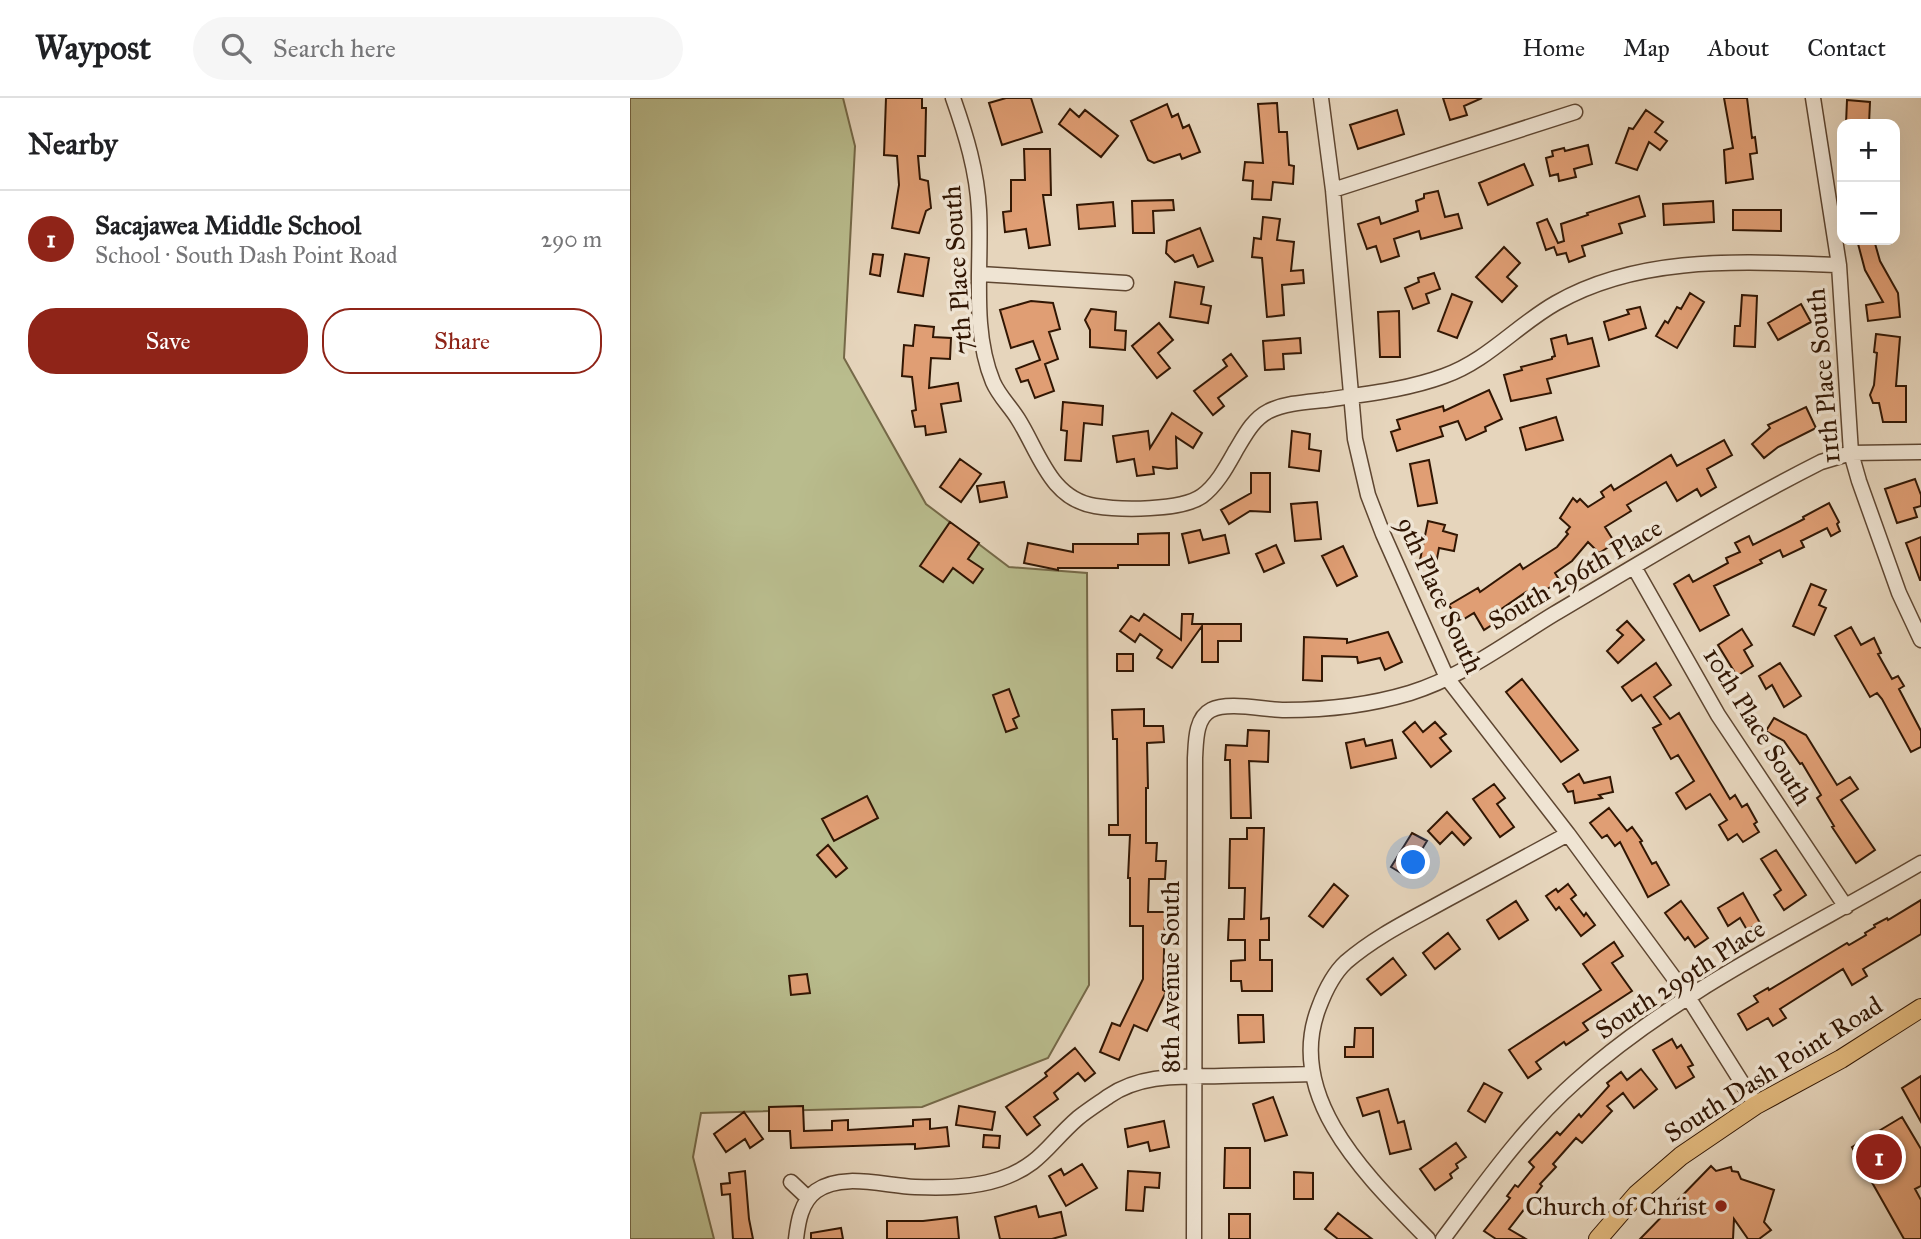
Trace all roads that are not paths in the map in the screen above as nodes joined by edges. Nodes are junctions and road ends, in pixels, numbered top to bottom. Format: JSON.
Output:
{"nodes":[{"id":1,"x":953,"y":98,"type":"edge"},
{"id":2,"x":1321,"y":98,"type":"edge"},
{"id":3,"x":1813,"y":98,"type":"edge"},
{"id":4,"x":1575,"y":112,"type":"dead end"},
{"id":5,"x":1333,"y":190,"type":"junction"},
{"id":6,"x":1839,"y":265,"type":"junction"},
{"id":7,"x":980,"y":274,"type":"junction"},
{"id":8,"x":1126,"y":283,"type":"dead end"},
{"id":9,"x":1351,"y":396,"type":"junction"},
{"id":10,"x":1921,"y":452,"type":"edge"},
{"id":11,"x":1851,"y":453,"type":"junction"},
{"id":12,"x":1634,"y":567,"type":"junction"},
{"id":13,"x":1921,"y":640,"type":"edge"},
{"id":14,"x":1447,"y":678,"type":"junction"},
{"id":15,"x":1204,"y":716,"type":"joint"},
{"id":16,"x":1568,"y":834,"type":"junction"},
{"id":17,"x":1921,"y":863,"type":"edge"},
{"id":18,"x":1846,"y":907,"type":"junction"},
{"id":19,"x":1688,"y":997,"type":"junction"},
{"id":20,"x":1921,"y":1008,"type":"edge"},
{"id":21,"x":1312,"y":1074,"type":"junction"},
{"id":22,"x":1195,"y":1076,"type":"junction"},
{"id":23,"x":1756,"y":1105,"type":"junction"},
{"id":24,"x":791,"y":1182,"type":"dead end"},
{"id":25,"x":808,"y":1198,"type":"junction"},
{"id":26,"x":796,"y":1239,"type":"edge"},
{"id":27,"x":1195,"y":1239,"type":"edge"},
{"id":28,"x":1428,"y":1239,"type":"edge"},
{"id":29,"x":1443,"y":1239,"type":"edge"},
{"id":30,"x":1598,"y":1239,"type":"edge"}],
"edges":[{"from":1,"to":7,"type":"street","name":"7th Place South"},
{"from":2,"to":5,"type":"street","name":"9th Place South"},
{"from":3,"to":6,"type":"street","name":"11th Place South"},
{"from":4,"to":5,"type":"street"},
{"from":5,"to":9,"type":"street","name":"9th Place South"},
{"from":6,"to":9,"type":"street"},
{"from":6,"to":11,"type":"street","name":"11th Place South"},
{"from":7,"to":8,"type":"street"},
{"from":7,"to":9,"type":"street","name":"7th Place South"},
{"from":9,"to":14,"type":"street","name":"9th Place South"},
{"from":10,"to":11,"type":"street","name":"South 296th Place"},
{"from":11,"to":12,"type":"street","name":"South 296th Place"},
{"from":11,"to":13,"type":"street","name":"11th Place South"},
{"from":12,"to":14,"type":"street","name":"South 296th Place"},
{"from":12,"to":18,"type":"street","name":"10th Place South"},
{"from":14,"to":15,"type":"street","name":"South 296th Place"},
{"from":14,"to":16,"type":"street","name":"9th Place South"},
{"from":15,"to":22,"type":"street","name":"8th Avenue South"},
{"from":16,"to":19,"type":"street","name":"9th Place South"},
{"from":16,"to":21,"type":"street"},
{"from":17,"to":18,"type":"street","name":"South 299th Place"},
{"from":18,"to":19,"type":"street","name":"South 299th Place"},
{"from":19,"to":23,"type":"street","name":"9th Place South"},
{"from":19,"to":29,"type":"street","name":"South 299th Place"},
{"from":20,"to":23,"type":"main road","name":"South Dash Point Road"},
{"from":21,"to":22,"type":"street"},
{"from":21,"to":28,"type":"street"},
{"from":22,"to":25,"type":"street"},
{"from":22,"to":27,"type":"street","name":"8th Avenue South"},
{"from":23,"to":30,"type":"main road","name":"South Dash Point Road"},
{"from":24,"to":25,"type":"street"},
{"from":25,"to":26,"type":"street"}]}
